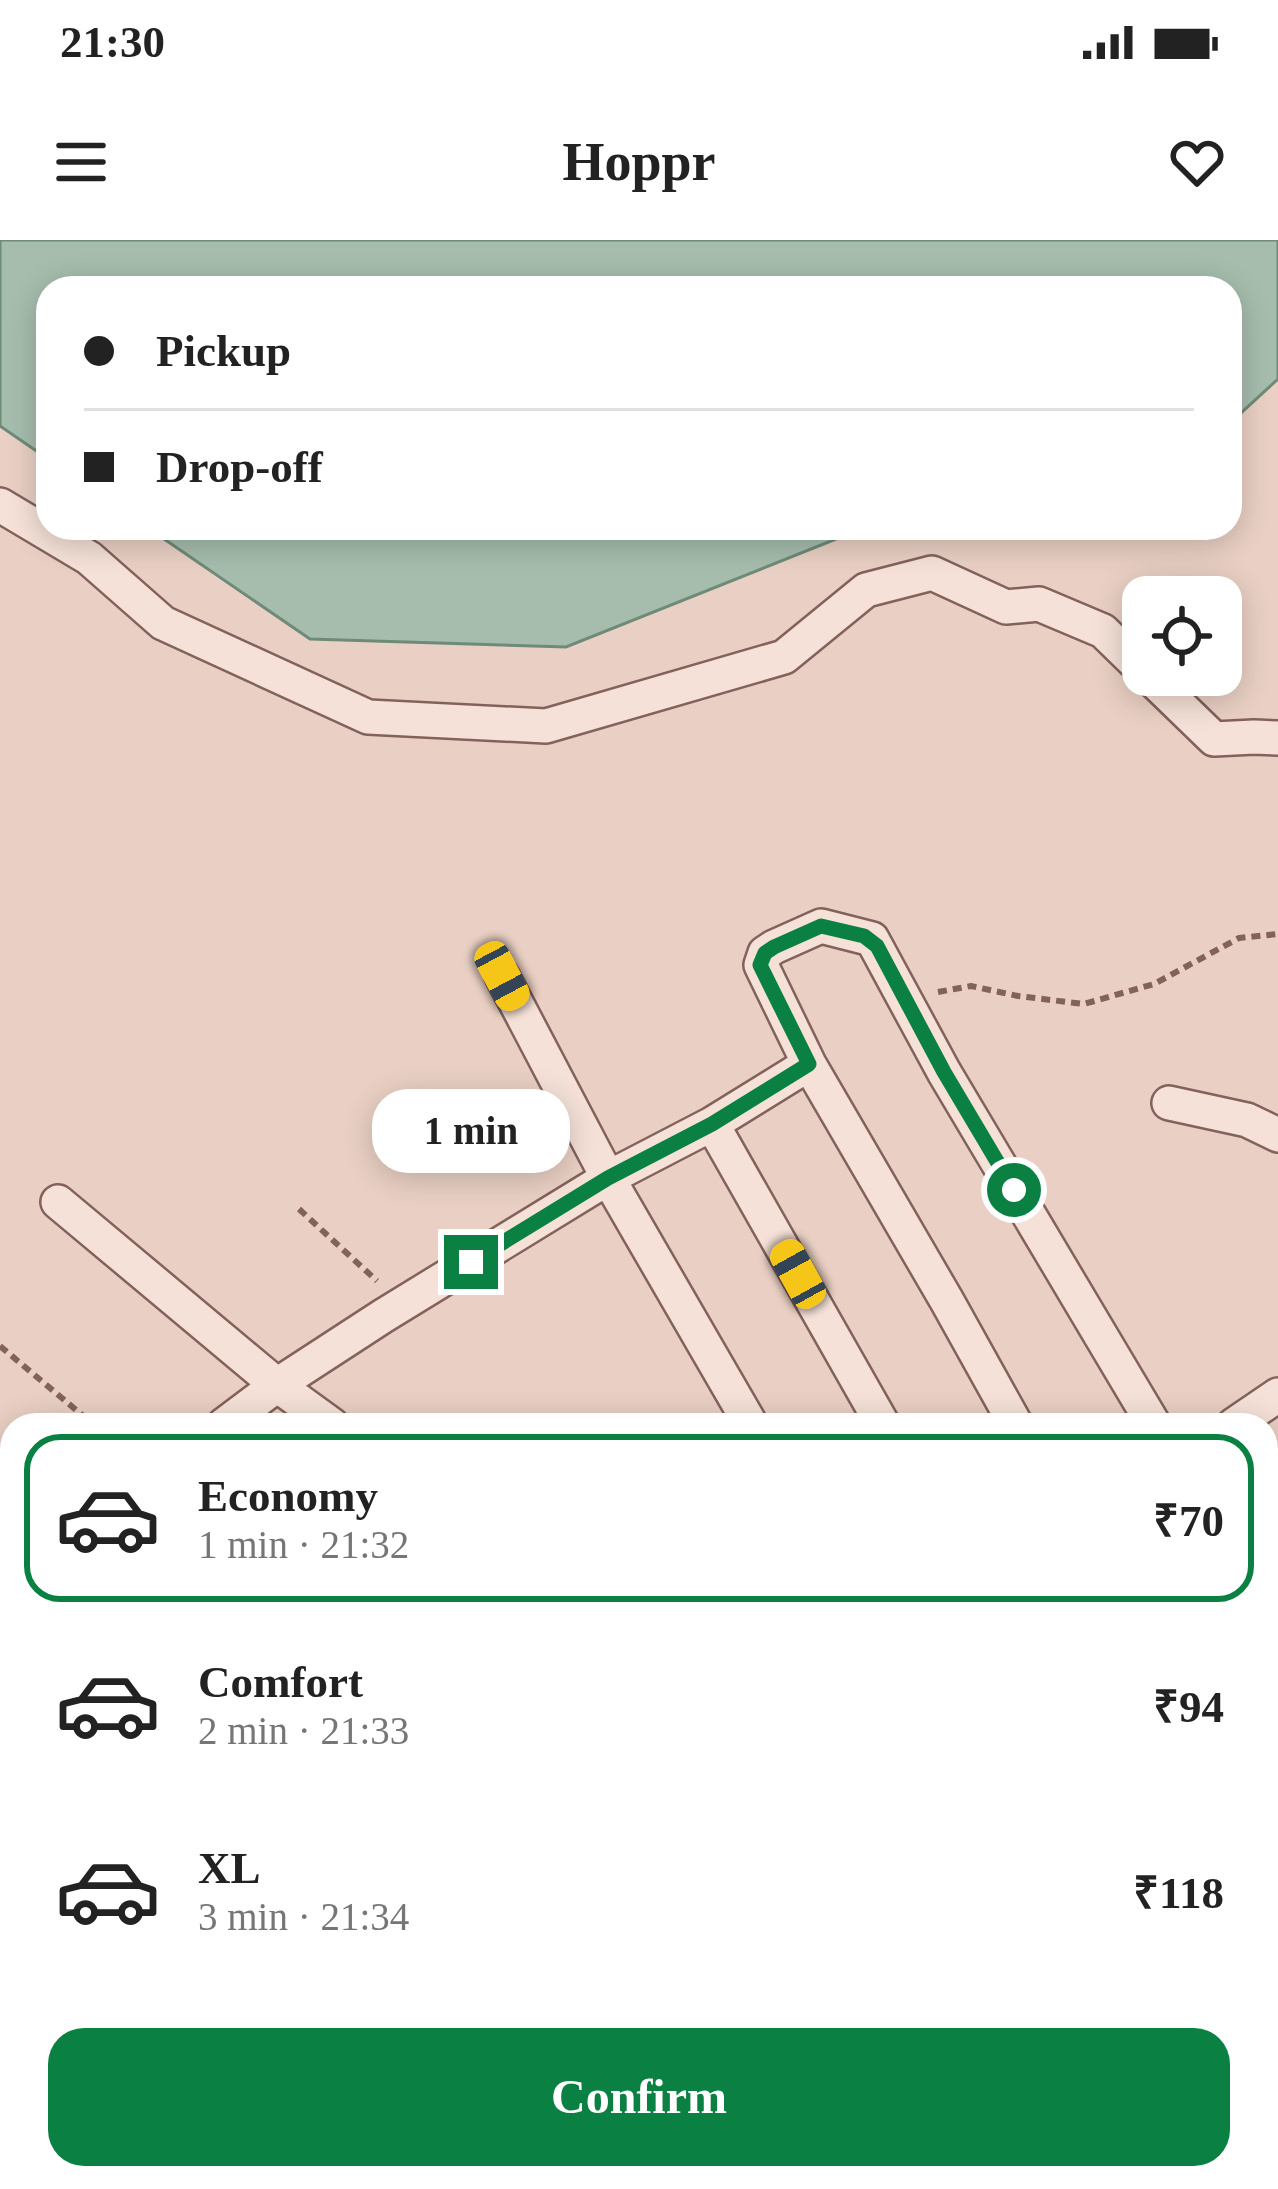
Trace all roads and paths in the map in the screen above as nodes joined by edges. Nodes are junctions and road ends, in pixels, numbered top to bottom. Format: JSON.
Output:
{"nodes":[{"id":1,"x":0,"y":505,"type":"edge"},
{"id":2,"x":36,"y":526,"type":"edge"},
{"id":3,"x":59,"y":540,"type":"edge"},
{"id":4,"x":1122,"y":649,"type":"edge"},
{"id":5,"x":1170,"y":696,"type":"edge"},
{"id":6,"x":1278,"y":739,"type":"edge"},
{"id":7,"x":1278,"y":934,"type":"edge"},
{"id":8,"x":502,"y":976,"type":"dead end"},
{"id":9,"x":904,"y":996,"type":"junction"},
{"id":10,"x":809,"y":1064,"type":"junction"},
{"id":11,"x":1168,"y":1103,"type":"dead end"},
{"id":12,"x":712,"y":1124,"type":"junction"},
{"id":13,"x":1278,"y":1135,"type":"edge"},
{"id":14,"x":608,"y":1178,"type":"junction"},
{"id":15,"x":58,"y":1202,"type":"dead end"},
{"id":16,"x":299,"y":1209,"type":"dead end"},
{"id":17,"x":402,"y":1304,"type":"junction"},
{"id":18,"x":0,"y":1346,"type":"edge"},
{"id":19,"x":278,"y":1385,"type":"junction"},
{"id":20,"x":1278,"y":1395,"type":"edge"},
{"id":21,"x":80,"y":1413,"type":"edge"},
{"id":22,"x":240,"y":1413,"type":"edge"},
{"id":23,"x":316,"y":1413,"type":"edge"},
{"id":24,"x":744,"y":1413,"type":"edge"},
{"id":25,"x":877,"y":1413,"type":"edge"},
{"id":26,"x":1009,"y":1413,"type":"edge"},
{"id":27,"x":1147,"y":1413,"type":"edge"},
{"id":28,"x":1252,"y":1413,"type":"edge"}],
"edges":[{"from":1,"to":2,"type":"street"},
{"from":3,"to":4,"type":"street"},
{"from":5,"to":6,"type":"street"},
{"from":7,"to":9,"type":"path"},
{"from":8,"to":14,"type":"street"},
{"from":9,"to":10,"type":"street"},
{"from":9,"to":27,"type":"street"},
{"from":10,"to":12,"type":"street"},
{"from":10,"to":26,"type":"street"},
{"from":11,"to":13,"type":"street"},
{"from":12,"to":14,"type":"street"},
{"from":12,"to":25,"type":"street"},
{"from":14,"to":17,"type":"street"},
{"from":14,"to":24,"type":"street"},
{"from":15,"to":19,"type":"street"},
{"from":16,"to":17,"type":"path"},
{"from":17,"to":19,"type":"street"},
{"from":18,"to":21,"type":"path"},
{"from":19,"to":22,"type":"street"},
{"from":19,"to":23,"type":"street"},
{"from":20,"to":28,"type":"street"}]}
